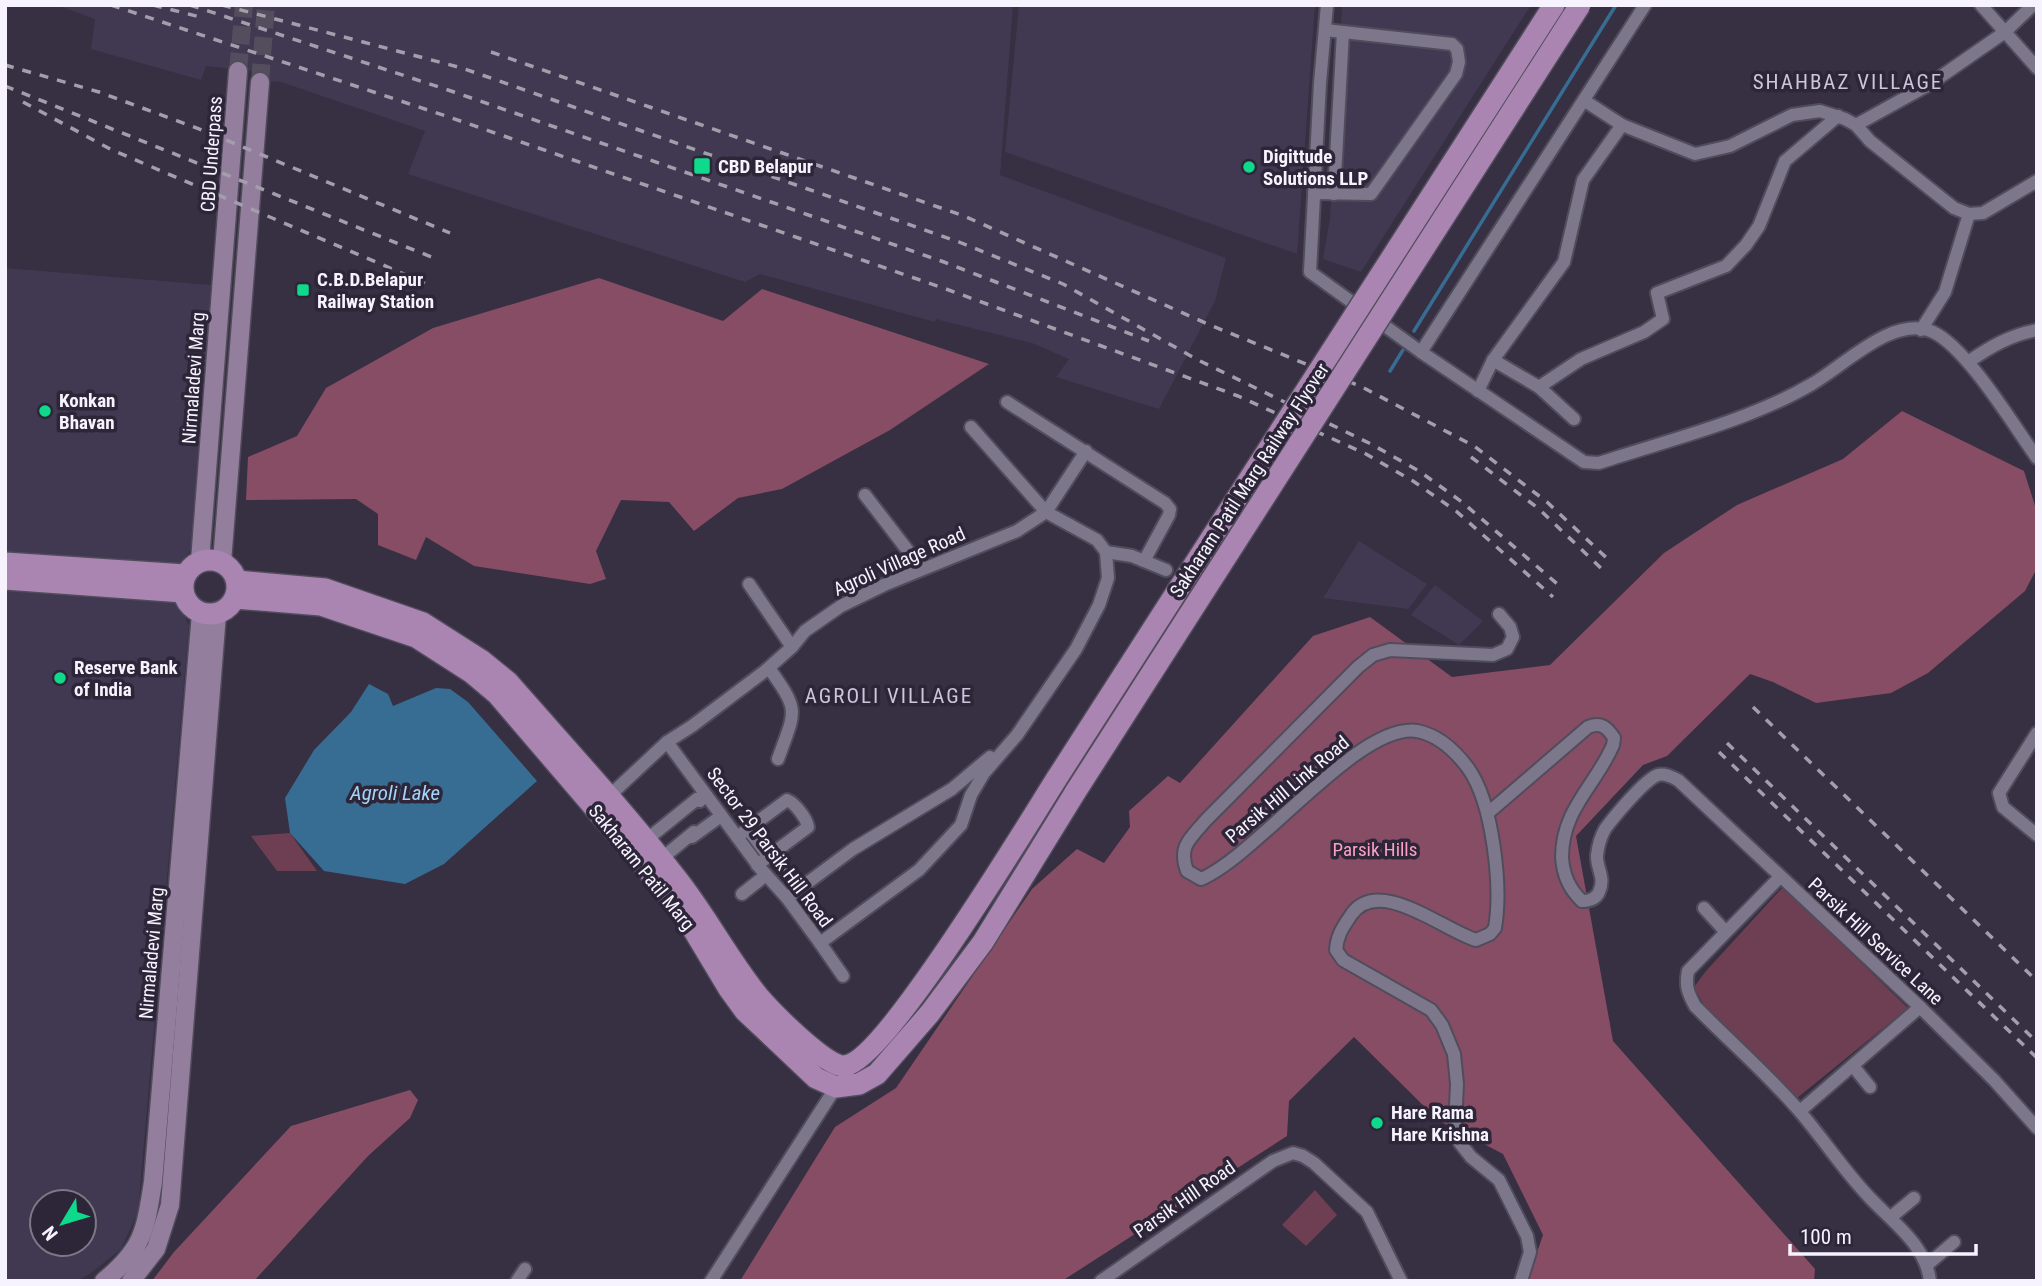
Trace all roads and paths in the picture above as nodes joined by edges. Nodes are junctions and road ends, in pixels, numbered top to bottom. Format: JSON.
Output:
{"nodes":[{"id":1,"x":1327,"y":5,"type":"edge"},
{"id":2,"x":1554,"y":5,"type":"edge"},
{"id":3,"x":1580,"y":5,"type":"edge"},
{"id":4,"x":1645,"y":5,"type":"edge"},
{"id":5,"x":1981,"y":5,"type":"edge"},
{"id":6,"x":2033,"y":5,"type":"edge"},
{"id":7,"x":1325,"y":30,"type":"junction"},
{"id":8,"x":1343,"y":32,"type":"junction"},
{"id":9,"x":2005,"y":32,"type":"junction"},
{"id":10,"x":2037,"y":68,"type":"edge"},
{"id":11,"x":238,"y":71,"type":"tunnel mouth"},
{"id":12,"x":260,"y":82,"type":"tunnel mouth"},
{"id":13,"x":1585,"y":101,"type":"junction"},
{"id":14,"x":1838,"y":116,"type":"junction"},
{"id":15,"x":1622,"y":125,"type":"junction"},
{"id":16,"x":1856,"y":125,"type":"junction"},
{"id":17,"x":2037,"y":181,"type":"edge"},
{"id":18,"x":1314,"y":193,"type":"junction"},
{"id":19,"x":1334,"y":194,"type":"junction"},
{"id":20,"x":1969,"y":214,"type":"junction"},
{"id":21,"x":225,"y":240,"type":"joint"},
{"id":22,"x":1921,"y":330,"type":"junction"},
{"id":23,"x":2037,"y":330,"type":"edge"},
{"id":24,"x":1421,"y":352,"type":"junction"},
{"id":25,"x":1493,"y":360,"type":"junction"},
{"id":26,"x":1968,"y":362,"type":"junction"},
{"id":27,"x":1539,"y":387,"type":"junction"},
{"id":28,"x":1478,"y":391,"type":"junction"},
{"id":29,"x":1007,"y":402,"type":"dead end"},
{"id":30,"x":1574,"y":419,"type":"dead end"},
{"id":31,"x":971,"y":427,"type":"dead end"},
{"id":32,"x":1086,"y":451,"type":"junction"},
{"id":33,"x":2037,"y":458,"type":"edge"},
{"id":34,"x":865,"y":495,"type":"dead end"},
{"id":35,"x":1046,"y":512,"type":"junction"},
{"id":36,"x":1106,"y":552,"type":"junction"},
{"id":37,"x":1144,"y":561,"type":"junction"},
{"id":38,"x":222,"y":562,"type":"junction"},
{"id":39,"x":5,"y":563,"type":"edge"},
{"id":40,"x":922,"y":569,"type":"junction"},
{"id":41,"x":1166,"y":570,"type":"dead end"},
{"id":42,"x":189,"y":576,"type":"junction"},
{"id":43,"x":5,"y":579,"type":"edge"},
{"id":44,"x":749,"y":584,"type":"dead end"},
{"id":45,"x":236,"y":589,"type":"junction"},
{"id":46,"x":209,"y":613,"type":"junction"},
{"id":47,"x":1499,"y":614,"type":"dead end"},
{"id":48,"x":792,"y":647,"type":"junction"},
{"id":49,"x":769,"y":667,"type":"junction"},
{"id":50,"x":2037,"y":733,"type":"edge"},
{"id":51,"x":1017,"y":735,"type":"junction"},
{"id":52,"x":667,"y":742,"type":"junction"},
{"id":53,"x":778,"y":759,"type":"dead end"},
{"id":54,"x":701,"y":801,"type":"dead end"},
{"id":55,"x":602,"y":803,"type":"junction"},
{"id":56,"x":1488,"y":813,"type":"junction"},
{"id":57,"x":721,"y":816,"type":"junction"},
{"id":58,"x":748,"y":829,"type":"junction"},
{"id":59,"x":2037,"y":835,"type":"edge"},
{"id":60,"x":737,"y":837,"type":"junction"},
{"id":61,"x":645,"y":841,"type":"junction"},
{"id":62,"x":770,"y":855,"type":"junction"},
{"id":63,"x":661,"y":859,"type":"junction"},
{"id":64,"x":761,"y":870,"type":"junction"},
{"id":65,"x":1780,"y":877,"type":"junction"},
{"id":66,"x":790,"y":878,"type":"dead end"},
{"id":67,"x":743,"y":894,"type":"dead end"},
{"id":68,"x":787,"y":898,"type":"junction"},
{"id":69,"x":1704,"y":908,"type":"dead end"},
{"id":70,"x":1725,"y":931,"type":"junction"},
{"id":71,"x":820,"y":943,"type":"junction"},
{"id":72,"x":944,"y":955,"type":"joint"},
{"id":73,"x":843,"y":976,"type":"dead end"},
{"id":74,"x":1920,"y":1007,"type":"junction"},
{"id":75,"x":1853,"y":1066,"type":"junction"},
{"id":76,"x":836,"y":1087,"type":"junction"},
{"id":77,"x":1870,"y":1087,"type":"dead end"},
{"id":78,"x":1800,"y":1111,"type":"junction"},
{"id":79,"x":2037,"y":1128,"type":"edge"},
{"id":80,"x":1914,"y":1198,"type":"dead end"},
{"id":81,"x":1891,"y":1217,"type":"junction"},
{"id":82,"x":1954,"y":1242,"type":"dead end"},
{"id":83,"x":1927,"y":1265,"type":"junction"},
{"id":84,"x":525,"y":1269,"type":"dead end"},
{"id":85,"x":104,"y":1281,"type":"edge"},
{"id":86,"x":131,"y":1281,"type":"edge"},
{"id":87,"x":517,"y":1281,"type":"edge"},
{"id":88,"x":710,"y":1281,"type":"edge"},
{"id":89,"x":1101,"y":1281,"type":"edge"},
{"id":90,"x":1401,"y":1281,"type":"edge"},
{"id":91,"x":1521,"y":1281,"type":"edge"},
{"id":92,"x":1930,"y":1281,"type":"edge"}],
"edges":[{"from":1,"to":7,"type":"street"},
{"from":2,"to":72,"type":"main road","name":"Sakharam Patil Marg Railway Flyover","bridge":true},
{"from":3,"to":76,"type":"main road","name":"Sakharam Patil Marg Railway Flyover","bridge":true},
{"from":4,"to":13,"type":"street"},
{"from":5,"to":9,"type":"street"},
{"from":6,"to":9,"type":"street"},
{"from":7,"to":8,"type":"street"},
{"from":7,"to":18,"type":"street"},
{"from":8,"to":19,"type":"street"},
{"from":8,"to":19,"type":"street"},
{"from":9,"to":10,"type":"street"},
{"from":9,"to":16,"type":"street"},
{"from":11,"to":21,"type":"main road","name":"CBD Underpass"},
{"from":12,"to":38,"type":"main road"},
{"from":13,"to":15,"type":"street"},
{"from":13,"to":24,"type":"street"},
{"from":14,"to":15,"type":"street"},
{"from":14,"to":16,"type":"street"},
{"from":14,"to":27,"type":"street"},
{"from":15,"to":25,"type":"street"},
{"from":16,"to":20,"type":"street"},
{"from":17,"to":20,"type":"street"},
{"from":18,"to":19,"type":"street"},
{"from":18,"to":24,"type":"street"},
{"from":20,"to":22,"type":"street"},
{"from":21,"to":42,"type":"main road","name":"Nirmaladevi Marg"},
{"from":22,"to":26,"type":"street"},
{"from":22,"to":28,"type":"street"},
{"from":23,"to":26,"type":"street"},
{"from":24,"to":28,"type":"street"},
{"from":25,"to":27,"type":"street"},
{"from":25,"to":28,"type":"street"},
{"from":26,"to":33,"type":"street"},
{"from":27,"to":30,"type":"street"},
{"from":29,"to":32,"type":"street"},
{"from":31,"to":35,"type":"street"},
{"from":32,"to":35,"type":"street"},
{"from":32,"to":37,"type":"street"},
{"from":34,"to":40,"type":"street"},
{"from":35,"to":36,"type":"street"},
{"from":35,"to":40,"type":"street","name":"Agroli Village Road"},
{"from":36,"to":37,"type":"street"},
{"from":36,"to":51,"type":"street","name":"Sector 29 Parsik Hill Road"},
{"from":37,"to":41,"type":"street"},
{"from":38,"to":42,"type":"main road"},
{"from":38,"to":45,"type":"main road"},
{"from":39,"to":42,"type":"main road"},
{"from":40,"to":48,"type":"street","name":"Agroli Village Road"},
{"from":42,"to":43,"type":"main road"},
{"from":42,"to":46,"type":"main road"},
{"from":44,"to":48,"type":"street"},
{"from":45,"to":46,"type":"main road"},
{"from":45,"to":55,"type":"main road","name":"Sakharam Patil Marg"},
{"from":46,"to":85,"type":"main road","name":"Nirmaladevi Marg"},
{"from":46,"to":86,"type":"main road","name":"Nirmaladevi Marg"},
{"from":47,"to":56,"type":"street","name":"Parsik Hill Link Road"},
{"from":48,"to":49,"type":"street","name":"Agroli Village Road"},
{"from":49,"to":52,"type":"street","name":"Agroli Village Road"},
{"from":49,"to":53,"type":"street"},
{"from":50,"to":59,"type":"street"},
{"from":51,"to":68,"type":"street"},
{"from":51,"to":71,"type":"street","name":"Sector 29 Parsik Hill Road"},
{"from":52,"to":55,"type":"street","name":"Agroli Village Road"},
{"from":52,"to":57,"type":"street","name":"Sector 29 Parsik Hill Road"},
{"from":54,"to":61,"type":"street"},
{"from":55,"to":61,"type":"main road","name":"Sakharam Patil Marg"},
{"from":55,"to":76,"type":"main road","name":"Sakharam Patil Marg"},
{"from":56,"to":65,"type":"street","name":"Parsik Hill Service Lane"},
{"from":56,"to":91,"type":"street","name":"Parsik Hill Link Road"},
{"from":57,"to":60,"type":"street","name":"Sector 29 Parsik Hill Road"},
{"from":57,"to":63,"type":"street"},
{"from":58,"to":60,"type":"street"},
{"from":58,"to":62,"type":"street"},
{"from":58,"to":62,"type":"street"},
{"from":60,"to":64,"type":"street","name":"Sector 29 Parsik Hill Road"},
{"from":61,"to":63,"type":"main road","name":"Sakharam Patil Marg"},
{"from":62,"to":64,"type":"street"},
{"from":62,"to":66,"type":"street"},
{"from":63,"to":72,"type":"main road","name":"Sakharam Patil Marg"},
{"from":64,"to":67,"type":"street"},
{"from":64,"to":68,"type":"street","name":"Sector 29 Parsik Hill Road"},
{"from":65,"to":70,"type":"street"},
{"from":65,"to":74,"type":"street","name":"Parsik Hill Service Lane"},
{"from":68,"to":71,"type":"street","name":"Sector 29 Parsik Hill Road"},
{"from":69,"to":70,"type":"street"},
{"from":70,"to":78,"type":"street"},
{"from":71,"to":73,"type":"street"},
{"from":74,"to":75,"type":"street"},
{"from":74,"to":79,"type":"street","name":"Parsik Hill Service Lane"},
{"from":75,"to":77,"type":"street"},
{"from":75,"to":78,"type":"street"},
{"from":76,"to":88,"type":"street"},
{"from":78,"to":81,"type":"street"},
{"from":80,"to":81,"type":"street"},
{"from":81,"to":83,"type":"street"},
{"from":82,"to":83,"type":"street"},
{"from":83,"to":92,"type":"street"},
{"from":84,"to":87,"type":"street"},
{"from":89,"to":90,"type":"street","name":"Parsik Hill Road"}]}
